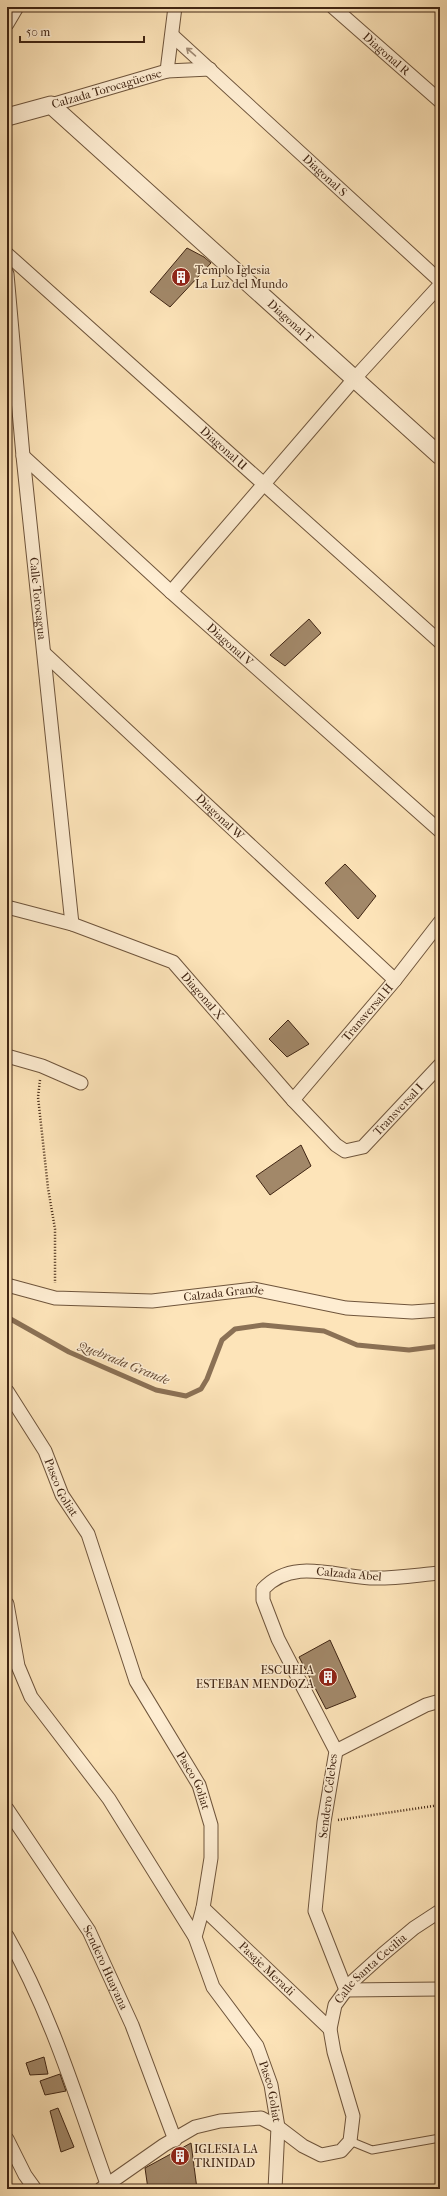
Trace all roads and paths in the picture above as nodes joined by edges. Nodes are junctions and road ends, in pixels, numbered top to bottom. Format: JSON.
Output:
{"nodes":[{"id":1,"x":17,"y":7,"type":"edge"},
{"id":2,"x":175,"y":7,"type":"edge"},
{"id":3,"x":333,"y":7,"type":"edge"},
{"id":4,"x":7,"y":24,"type":"edge"},
{"id":5,"x":173,"y":36,"type":"junction"},
{"id":6,"x":210,"y":69,"type":"junction"},
{"id":7,"x":167,"y":70,"type":"junction"},
{"id":8,"x":440,"y":101,"type":"edge"},
{"id":9,"x":51,"y":105,"type":"junction"},
{"id":10,"x":7,"y":117,"type":"edge"},
{"id":11,"x":7,"y":254,"type":"edge"},
{"id":12,"x":7,"y":274,"type":"edge"},
{"id":13,"x":440,"y":281,"type":"edge"},
{"id":14,"x":440,"y":285,"type":"edge"},
{"id":15,"x":10,"y":336,"type":"edge"},
{"id":16,"x":355,"y":378,"type":"junction"},
{"id":17,"x":23,"y":456,"type":"junction"},
{"id":18,"x":440,"y":456,"type":"edge"},
{"id":19,"x":262,"y":484,"type":"junction"},
{"id":20,"x":171,"y":592,"type":"junction"},
{"id":21,"x":440,"y":642,"type":"edge"},
{"id":22,"x":45,"y":654,"type":"junction"},
{"id":23,"x":440,"y":831,"type":"edge"},
{"id":24,"x":7,"y":907,"type":"edge"},
{"id":25,"x":440,"y":922,"type":"edge"},
{"id":26,"x":72,"y":924,"type":"junction"},
{"id":27,"x":395,"y":980,"type":"junction"},
{"id":28,"x":7,"y":1056,"type":"edge"},
{"id":29,"x":440,"y":1065,"type":"edge"},
{"id":30,"x":42,"y":1066,"type":"junction"},
{"id":31,"x":81,"y":1083,"type":"dead end"},
{"id":32,"x":294,"y":1100,"type":"junction"},
{"id":33,"x":354,"y":1150,"type":"joint"},
{"id":34,"x":7,"y":1285,"type":"edge"},
{"id":35,"x":55,"y":1298,"type":"junction"},
{"id":36,"x":440,"y":1310,"type":"edge"},
{"id":37,"x":7,"y":1391,"type":"edge"},
{"id":38,"x":440,"y":1573,"type":"edge"},
{"id":39,"x":263,"y":1589,"type":"joint"},
{"id":40,"x":7,"y":1604,"type":"edge"},
{"id":41,"x":440,"y":1701,"type":"edge"},
{"id":42,"x":336,"y":1751,"type":"junction"},
{"id":43,"x":440,"y":1805,"type":"edge"},
{"id":44,"x":7,"y":1809,"type":"edge"},
{"id":45,"x":324,"y":1822,"type":"junction"},
{"id":46,"x":203,"y":1908,"type":"junction"},
{"id":47,"x":440,"y":1911,"type":"edge"},
{"id":48,"x":7,"y":1936,"type":"edge"},
{"id":49,"x":195,"y":1937,"type":"junction"},
{"id":50,"x":440,"y":1989,"type":"edge"},
{"id":51,"x":346,"y":1990,"type":"junction"},
{"id":52,"x":330,"y":2029,"type":"junction"},
{"id":53,"x":278,"y":2127,"type":"junction"},
{"id":54,"x":440,"y":2138,"type":"edge"},
{"id":55,"x":7,"y":2139,"type":"edge"},
{"id":56,"x":175,"y":2140,"type":"junction"},
{"id":57,"x":350,"y":2142,"type":"junction"},
{"id":58,"x":104,"y":2186,"type":"edge"},
{"id":59,"x":35,"y":2189,"type":"edge"},
{"id":60,"x":275,"y":2189,"type":"edge"}],
"edges":[{"from":1,"to":4,"type":"street"},
{"from":2,"to":5,"type":"street","name":"Calzada Torocagüense"},
{"from":3,"to":8,"type":"street","name":"Diagonal R"},
{"from":6,"to":5,"type":"street","name":"Diagonal S","one_way":true},
{"from":5,"to":7,"type":"street","name":"Calzada Torocagüense"},
{"from":6,"to":7,"type":"street"},
{"from":6,"to":13,"type":"street","name":"Diagonal S"},
{"from":7,"to":9,"type":"street","name":"Calzada Torocagüense"},
{"from":9,"to":10,"type":"street","name":"Calzada Torocagüense"},
{"from":9,"to":16,"type":"street","name":"Diagonal T"},
{"from":11,"to":19,"type":"street","name":"Diagonal U"},
{"from":12,"to":15,"type":"street","name":"Calle Torocagua"},
{"from":14,"to":16,"type":"street"},
{"from":15,"to":17,"type":"street","name":"Calle Torocagua"},
{"from":16,"to":18,"type":"street","name":"Diagonal T"},
{"from":16,"to":19,"type":"street"},
{"from":17,"to":20,"type":"street","name":"Diagonal V"},
{"from":17,"to":22,"type":"street","name":"Calle Torocagua"},
{"from":19,"to":20,"type":"street"},
{"from":19,"to":21,"type":"street","name":"Diagonal U"},
{"from":20,"to":23,"type":"street","name":"Diagonal V"},
{"from":22,"to":26,"type":"street","name":"Calle Torocagua"},
{"from":22,"to":27,"type":"street","name":"Diagonal W"},
{"from":24,"to":26,"type":"street","name":"Diagonal X"},
{"from":25,"to":27,"type":"street","name":"Transversal H"},
{"from":26,"to":32,"type":"street","name":"Diagonal X"},
{"from":27,"to":32,"type":"street","name":"Transversal H"},
{"from":28,"to":30,"type":"street"},
{"from":29,"to":33,"type":"street","name":"Transversal I"},
{"from":30,"to":31,"type":"street"},
{"from":30,"to":35,"type":"path"},
{"from":32,"to":33,"type":"street","name":"Diagonal X"},
{"from":34,"to":35,"type":"street","name":"Calzada Grande"},
{"from":35,"to":36,"type":"street","name":"Calzada Grande"},
{"from":37,"to":46,"type":"street","name":"Paseo Goliat"},
{"from":38,"to":39,"type":"street","name":"Calzada Abel"},
{"from":39,"to":42,"type":"street","name":"Sendero Célebes"},
{"from":40,"to":49,"type":"street"},
{"from":41,"to":42,"type":"street"},
{"from":42,"to":45,"type":"street","name":"Sendero Célebes"},
{"from":43,"to":45,"type":"path"},
{"from":44,"to":56,"type":"street","name":"Sendero Huayana"},
{"from":45,"to":51,"type":"street","name":"Sendero Célebes"},
{"from":46,"to":49,"type":"street","name":"Paseo Goliat"},
{"from":46,"to":52,"type":"street","name":"Pasaje Meradi"},
{"from":47,"to":51,"type":"street","name":"Calle Santa Cecilia"},
{"from":48,"to":58,"type":"street"},
{"from":49,"to":53,"type":"street","name":"Paseo Goliat"},
{"from":50,"to":51,"type":"street"},
{"from":51,"to":52,"type":"street","name":"Calle Santa Cecilia"},
{"from":52,"to":57,"type":"street","name":"Calle Santa Cecilia"},
{"from":53,"to":56,"type":"street"},
{"from":53,"to":57,"type":"street"},
{"from":53,"to":60,"type":"street","name":"Paseo Goliat"},
{"from":54,"to":57,"type":"lane"},
{"from":55,"to":59,"type":"street"},
{"from":56,"to":58,"type":"street"}]}
